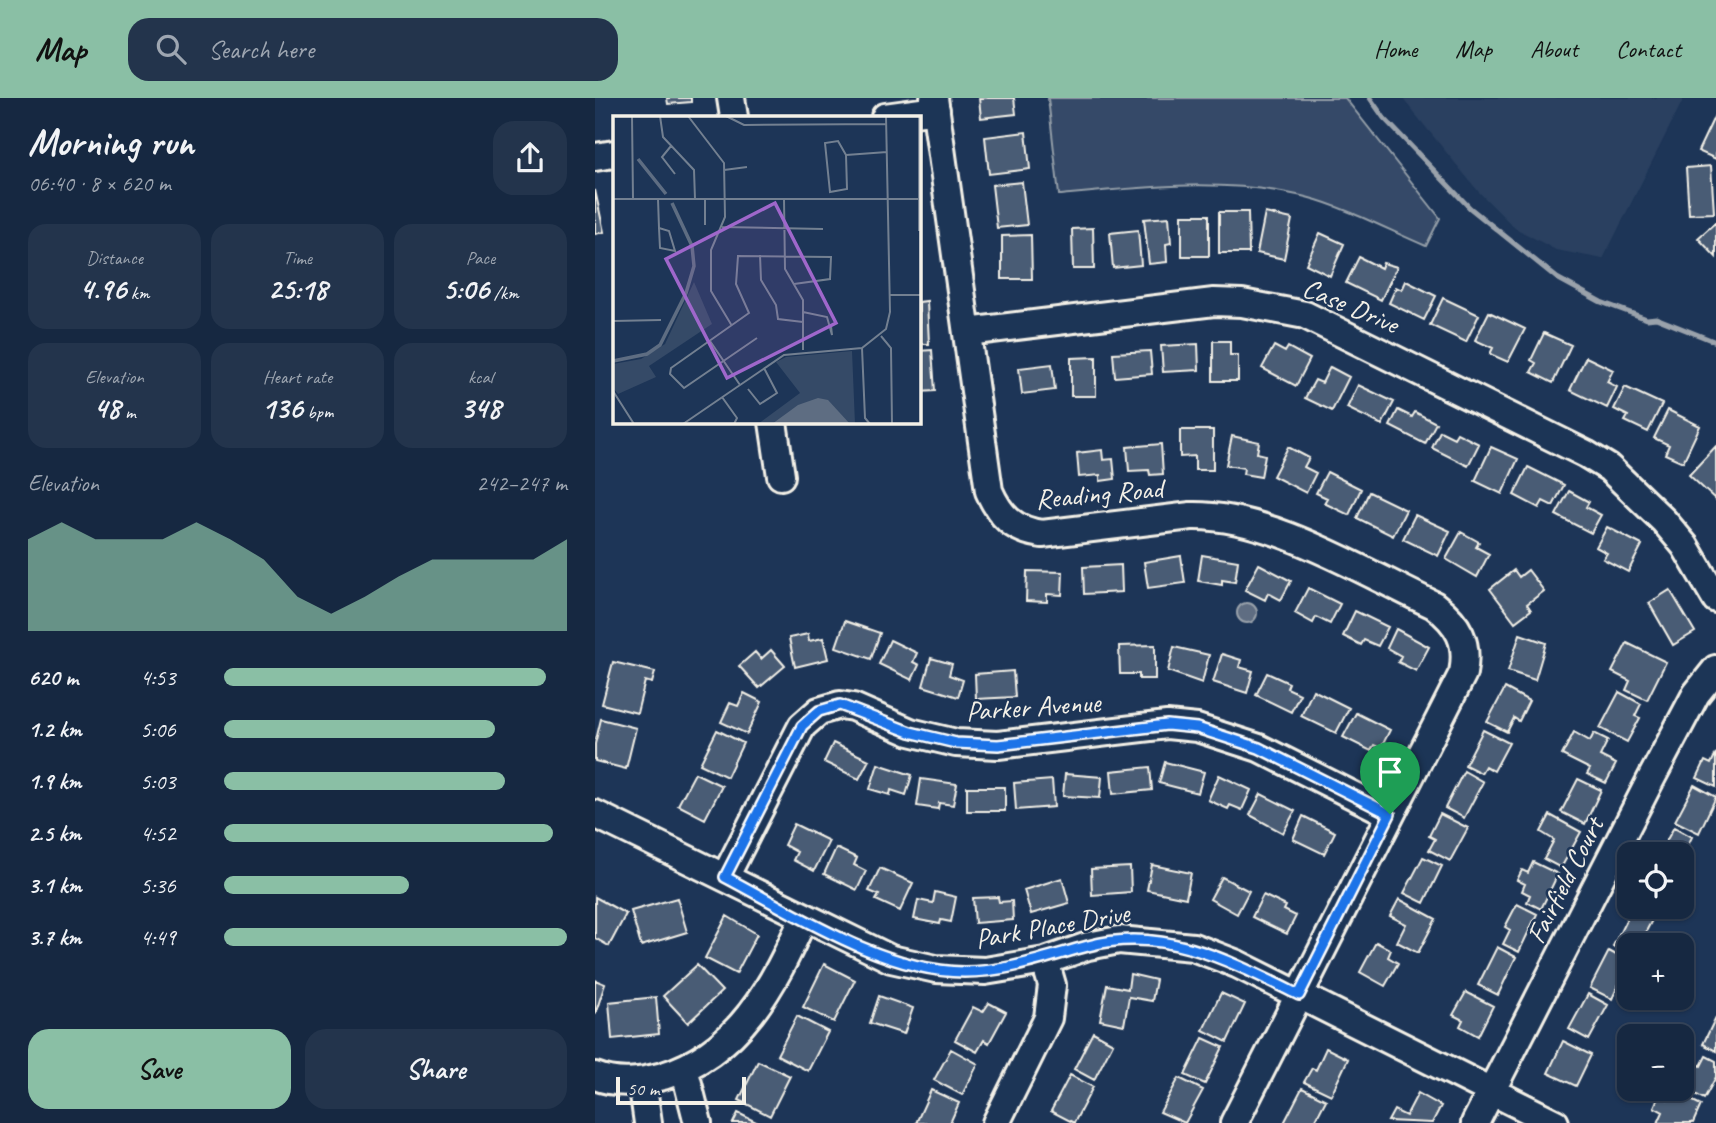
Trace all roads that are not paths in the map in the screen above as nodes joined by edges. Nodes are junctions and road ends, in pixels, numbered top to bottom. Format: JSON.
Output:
{"nodes":[{"id":1,"x":731,"y":98,"type":"edge"},
{"id":2,"x":935,"y":104,"type":"edge"},
{"id":3,"x":734,"y":116,"type":"edge"},
{"id":4,"x":889,"y":116,"type":"edge"},
{"id":5,"x":613,"y":154,"type":"edge"},
{"id":6,"x":595,"y":156,"type":"edge"},
{"id":7,"x":967,"y":332,"type":"junction"},
{"id":8,"x":773,"y":424,"type":"edge"},
{"id":9,"x":781,"y":476,"type":"dead end"},
{"id":10,"x":1716,"y":599,"type":"edge"},
{"id":11,"x":1716,"y":669,"type":"edge"},
{"id":12,"x":595,"y":814,"type":"edge"},
{"id":13,"x":1390,"y":814,"type":"junction"},
{"id":14,"x":725,"y":877,"type":"junction"},
{"id":15,"x":804,"y":918,"type":"junction"},
{"id":16,"x":1045,"y":961,"type":"junction"},
{"id":17,"x":1299,"y":995,"type":"junction"},
{"id":18,"x":684,"y":1068,"type":"junction"},
{"id":19,"x":595,"y":1076,"type":"edge"},
{"id":20,"x":642,"y":1081,"type":"junction"},
{"id":21,"x":1492,"y":1090,"type":"junction"},
{"id":22,"x":647,"y":1123,"type":"edge"},
{"id":23,"x":698,"y":1123,"type":"edge"},
{"id":24,"x":996,"y":1123,"type":"edge"},
{"id":25,"x":1234,"y":1123,"type":"edge"},
{"id":26,"x":1475,"y":1123,"type":"edge"},
{"id":27,"x":1555,"y":1123,"type":"edge"}],
"edges":[{"from":1,"to":3,"type":"street"},
{"from":2,"to":4,"type":"street"},
{"from":2,"to":7,"type":"street","name":"Reading Road"},
{"from":5,"to":6,"type":"street"},
{"from":7,"to":10,"type":"street","name":"Case Drive"},
{"from":7,"to":13,"type":"street","name":"Reading Road"},
{"from":8,"to":9,"type":"street"},
{"from":11,"to":21,"type":"street","name":"Fairfield Court"},
{"from":12,"to":14,"type":"street","name":"Park Place Drive"},
{"from":13,"to":14,"type":"street","name":"Parker Avenue"},
{"from":13,"to":17,"type":"street"},
{"from":14,"to":15,"type":"street","name":"Park Place Drive"},
{"from":15,"to":16,"type":"street","name":"Park Place Drive"},
{"from":15,"to":18,"type":"street"},
{"from":16,"to":17,"type":"street","name":"Park Place Drive"},
{"from":16,"to":24,"type":"street"},
{"from":17,"to":21,"type":"street","name":"Park Place Drive"},
{"from":17,"to":25,"type":"street"},
{"from":18,"to":20,"type":"street"},
{"from":18,"to":23,"type":"street"},
{"from":19,"to":20,"type":"street"},
{"from":20,"to":22,"type":"street"},
{"from":21,"to":26,"type":"street","name":"Fairfield Court"},
{"from":21,"to":27,"type":"street","name":"Park Place Drive"}]}
